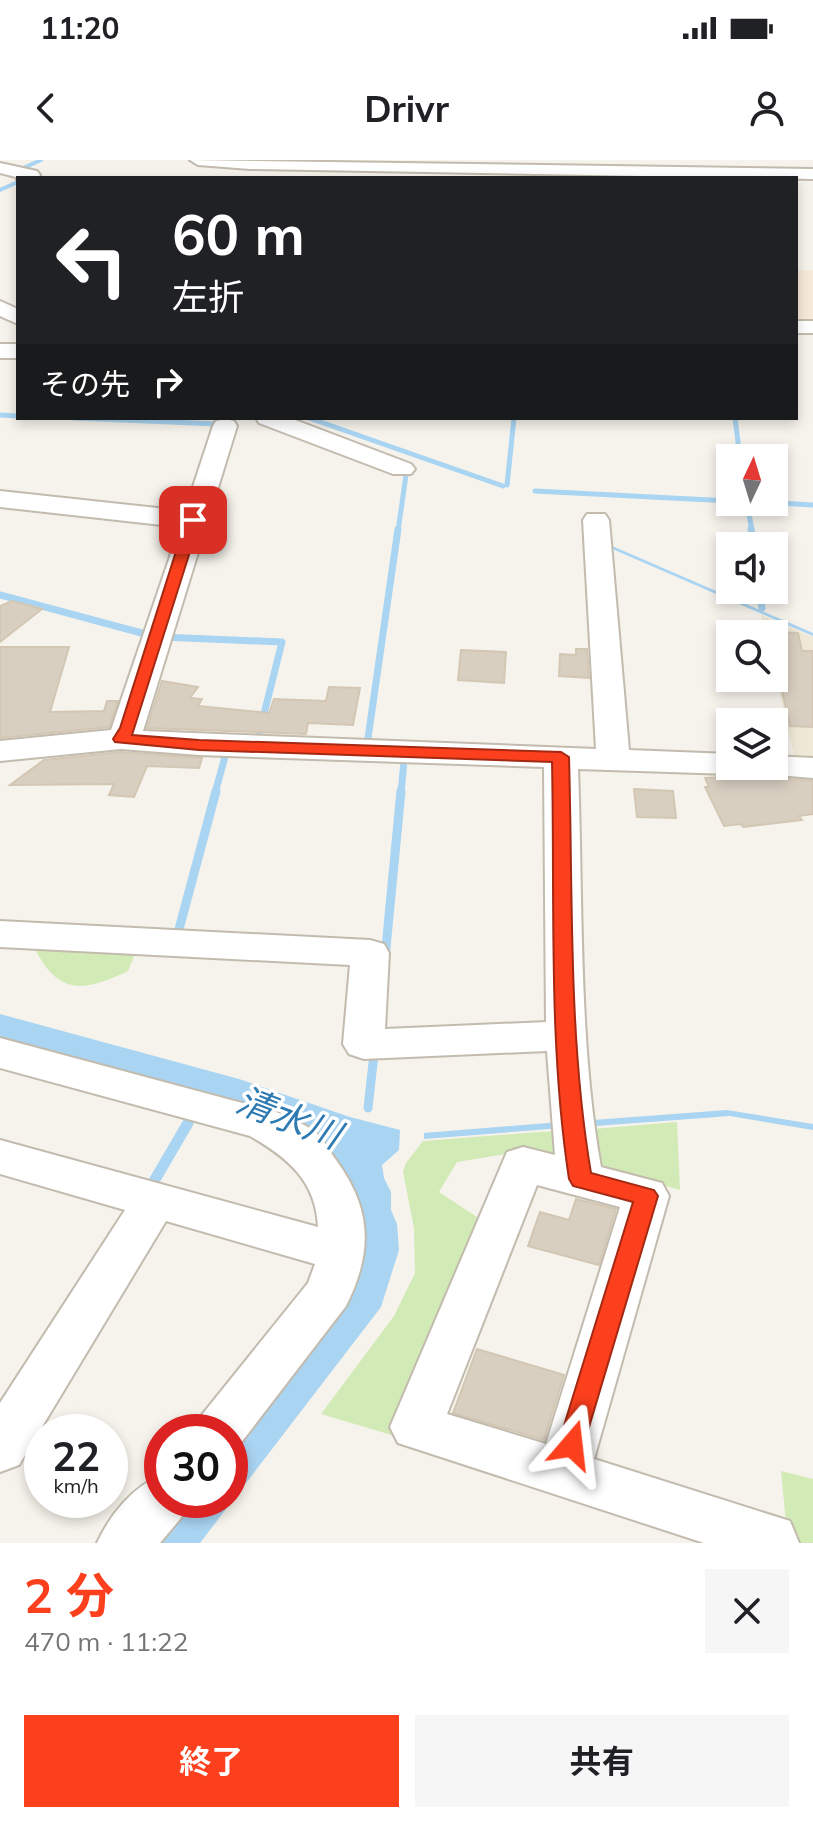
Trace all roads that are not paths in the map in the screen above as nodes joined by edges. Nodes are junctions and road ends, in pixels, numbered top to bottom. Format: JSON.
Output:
{"nodes":[{"id":1,"x":198,"y":160,"type":"edge"},
{"id":2,"x":218,"y":162,"type":"edge"},
{"id":3,"x":308,"y":162,"type":"edge"},
{"id":4,"x":453,"y":164,"type":"edge"},
{"id":5,"x":587,"y":165,"type":"edge"},
{"id":6,"x":667,"y":166,"type":"edge"},
{"id":7,"x":0,"y":168,"type":"edge"},
{"id":8,"x":325,"y":172,"type":"edge"},
{"id":9,"x":813,"y":174,"type":"edge"},
{"id":10,"x":29,"y":176,"type":"edge"},
{"id":11,"x":192,"y":176,"type":"edge"},
{"id":12,"x":774,"y":176,"type":"edge"},
{"id":13,"x":273,"y":420,"type":"edge"},
{"id":14,"x":225,"y":426,"type":"dead end"},
{"id":15,"x":402,"y":469,"type":"dead end"},
{"id":16,"x":0,"y":499,"type":"edge"},
{"id":17,"x":193,"y":520,"type":"junction"},
{"id":18,"x":596,"y":520,"type":"dead end"},
{"id":19,"x":121,"y":739,"type":"junction"},
{"id":20,"x":0,"y":751,"type":"edge"},
{"id":21,"x":561,"y":757,"type":"junction"},
{"id":22,"x":613,"y":759,"type":"junction"},
{"id":23,"x":716,"y":763,"type":"edge"},
{"id":24,"x":788,"y":767,"type":"edge"},
{"id":25,"x":813,"y":768,"type":"edge"},
{"id":26,"x":0,"y":934,"type":"edge"},
{"id":27,"x":567,"y":1036,"type":"junction"},
{"id":28,"x":0,"y":1053,"type":"edge"},
{"id":29,"x":0,"y":1157,"type":"edge"},
{"id":30,"x":581,"y":1179,"type":"junction"},
{"id":31,"x":154,"y":1202,"type":"junction"},
{"id":32,"x":342,"y":1253,"type":"junction"},
{"id":33,"x":233,"y":1414,"type":"edge"},
{"id":34,"x":0,"y":1448,"type":"edge"},
{"id":35,"x":563,"y":1473,"type":"junction"},
{"id":36,"x":147,"y":1518,"type":"edge"},
{"id":37,"x":125,"y":1543,"type":"edge"},
{"id":38,"x":771,"y":1543,"type":"edge"}],
"edges":[{"from":1,"to":2,"type":"street"},
{"from":2,"to":3,"type":"street"},
{"from":2,"to":11,"type":"street"},
{"from":3,"to":8,"type":"street"},
{"from":4,"to":5,"type":"street"},
{"from":4,"to":8,"type":"street"},
{"from":5,"to":6,"type":"street"},
{"from":6,"to":12,"type":"street"},
{"from":7,"to":10,"type":"street"},
{"from":9,"to":12,"type":"street"},
{"from":13,"to":15,"type":"street"},
{"from":14,"to":17,"type":"street"},
{"from":16,"to":17,"type":"street"},
{"from":17,"to":19,"type":"street"},
{"from":18,"to":22,"type":"street"},
{"from":19,"to":20,"type":"street"},
{"from":19,"to":21,"type":"street"},
{"from":21,"to":22,"type":"street"},
{"from":21,"to":27,"type":"street"},
{"from":22,"to":23,"type":"street"},
{"from":24,"to":25,"type":"street"},
{"from":26,"to":27,"type":"street"},
{"from":27,"to":30,"type":"street"},
{"from":28,"to":32,"type":"street"},
{"from":29,"to":31,"type":"street"},
{"from":30,"to":35,"type":"street"},
{"from":30,"to":35,"type":"street"},
{"from":31,"to":32,"type":"street"},
{"from":31,"to":34,"type":"street"},
{"from":32,"to":33,"type":"street"},
{"from":35,"to":38,"type":"street"},
{"from":36,"to":37,"type":"street"}]}
